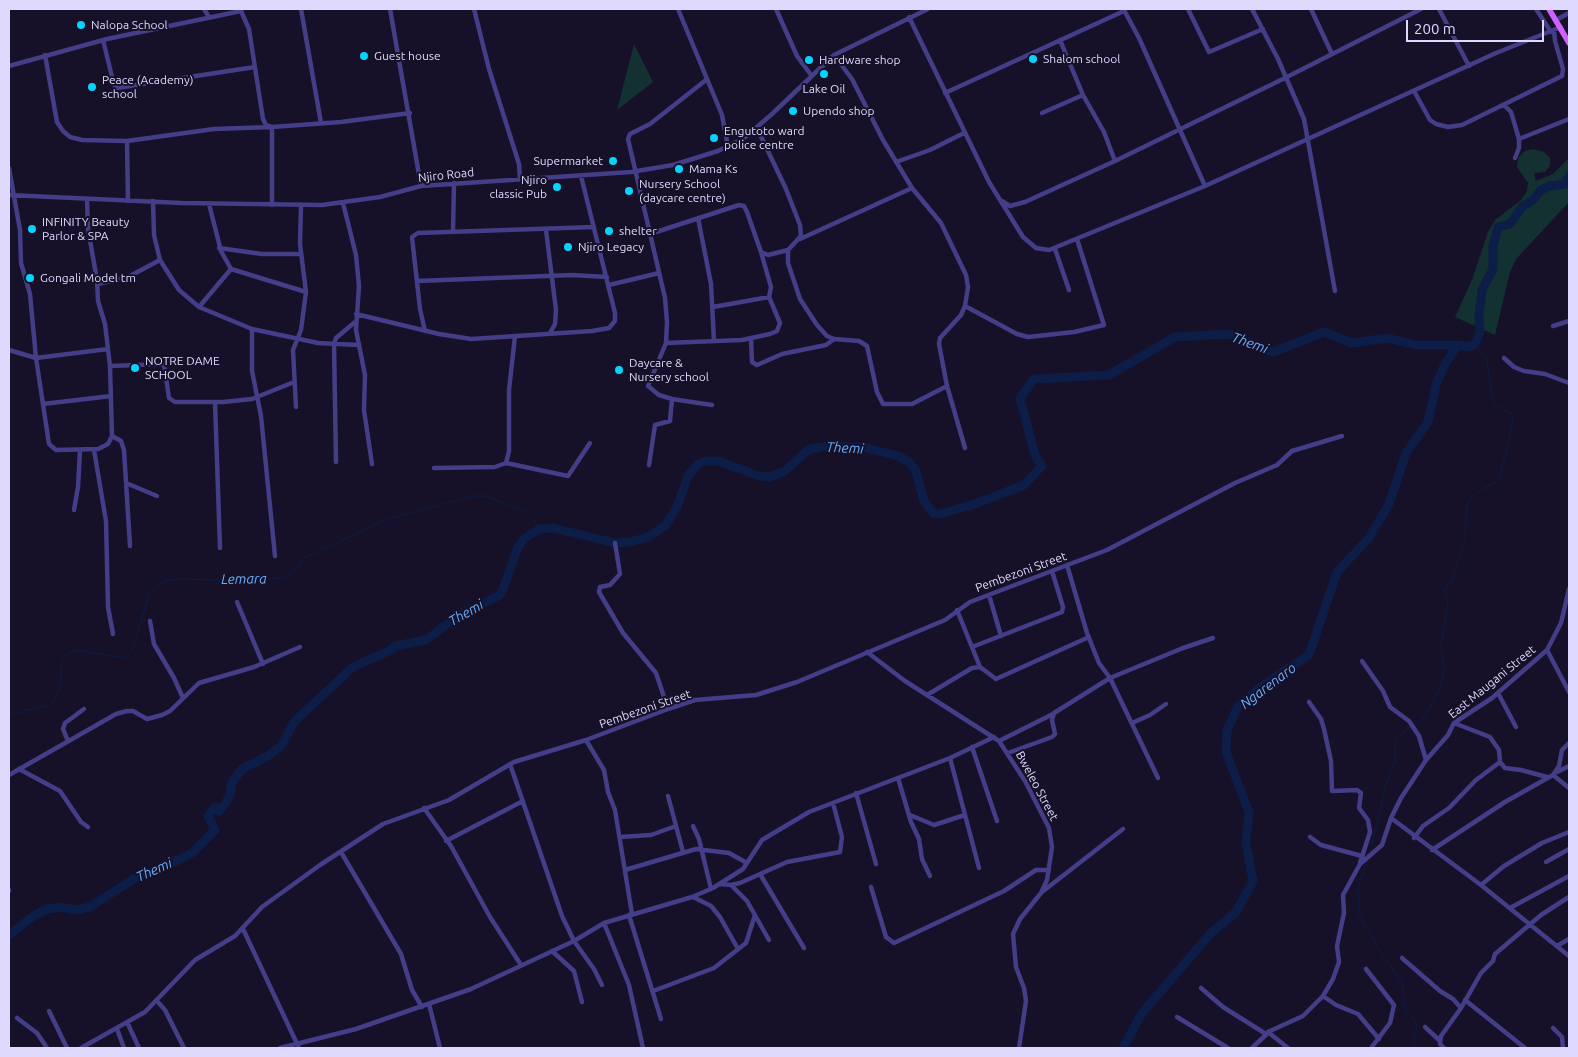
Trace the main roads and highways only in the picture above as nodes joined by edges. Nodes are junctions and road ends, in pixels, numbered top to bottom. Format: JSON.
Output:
{"nodes":[{"id":1,"x":1549,"y":9,"type":"edge"},
{"id":2,"x":1569,"y":43,"type":"edge"}],
"edges":[{"from":1,"to":2,"type":"main road"}]}
